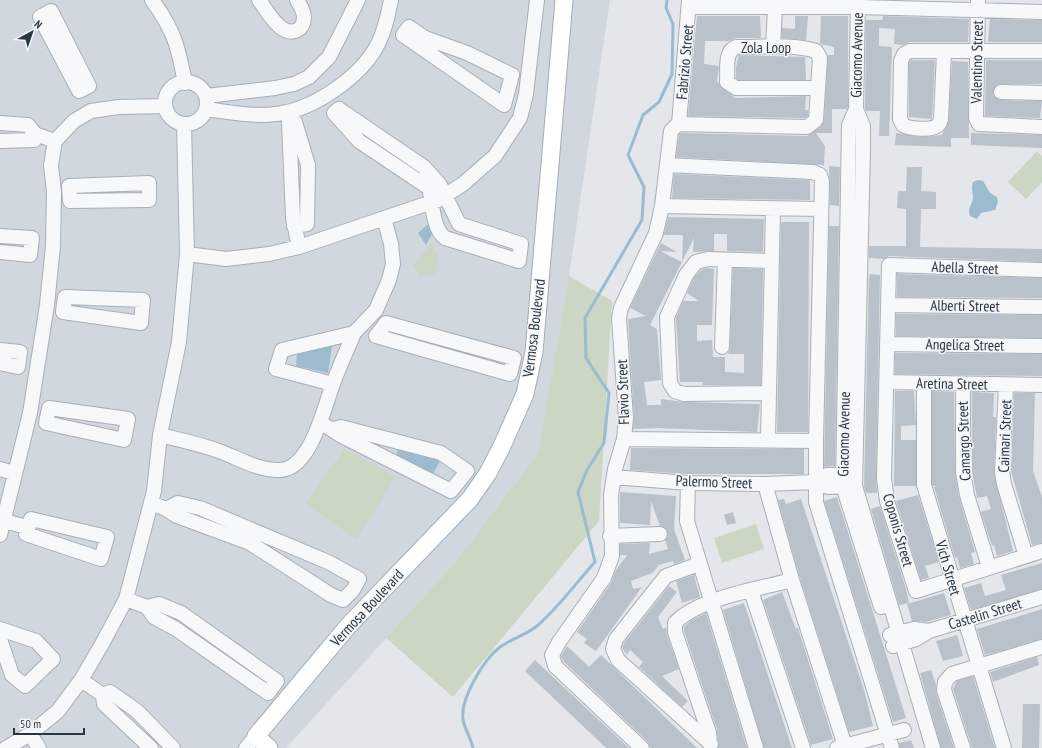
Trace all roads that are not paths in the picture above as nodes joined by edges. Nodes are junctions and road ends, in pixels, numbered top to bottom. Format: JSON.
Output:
{"nodes":[{"id":1,"x":152,"y":0,"type":"edge"},
{"id":2,"x":259,"y":0,"type":"edge"},
{"id":3,"x":297,"y":0,"type":"edge"},
{"id":4,"x":358,"y":0,"type":"edge"},
{"id":5,"x":391,"y":0,"type":"edge"},
{"id":6,"x":537,"y":0,"type":"edge"},
{"id":7,"x":564,"y":0,"type":"edge"},
{"id":8,"x":731,"y":3,"type":"edge"},
{"id":9,"x":689,"y":4,"type":"edge"},
{"id":10,"x":858,"y":4,"type":"edge"},
{"id":11,"x":978,"y":5,"type":"edge"},
{"id":12,"x":775,"y":8,"type":"junction"},
{"id":13,"x":1042,"y":12,"type":"edge"},
{"id":14,"x":773,"y":47,"type":"junction"},
{"id":15,"x":978,"y":51,"type":"junction"},
{"id":16,"x":1042,"y":51,"type":"edge"},
{"id":17,"x":944,"y":52,"type":"junction"},
{"id":18,"x":185,"y":83,"type":"junction"},
{"id":19,"x":84,"y":88,"type":"junction"},
{"id":20,"x":817,"y":88,"type":"junction"},
{"id":21,"x":509,"y":90,"type":"junction"},
{"id":22,"x":1001,"y":92,"type":"dead end"},
{"id":23,"x":1042,"y":93,"type":"edge"},
{"id":24,"x":526,"y":94,"type":"junction"},
{"id":25,"x":206,"y":103,"type":"junction"},
{"id":26,"x":165,"y":106,"type":"junction"},
{"id":27,"x":91,"y":111,"type":"junction"},
{"id":28,"x":0,"y":123,"type":"edge"},
{"id":29,"x":184,"y":124,"type":"junction"},
{"id":30,"x":679,"y":124,"type":"junction"},
{"id":31,"x":1042,"y":126,"type":"edge"},
{"id":32,"x":35,"y":134,"type":"junction"},
{"id":33,"x":0,"y":140,"type":"edge"},
{"id":34,"x":55,"y":141,"type":"junction"},
{"id":35,"x":667,"y":165,"type":"junction"},
{"id":36,"x":54,"y":192,"type":"junction"},
{"id":37,"x":69,"y":193,"type":"junction"},
{"id":38,"x":437,"y":193,"type":"junction"},
{"id":39,"x":662,"y":206,"type":"junction"},
{"id":40,"x":773,"y":209,"type":"junction"},
{"id":41,"x":821,"y":209,"type":"junction"},
{"id":42,"x":384,"y":218,"type":"junction"},
{"id":43,"x":294,"y":226,"type":"junction"},
{"id":44,"x":0,"y":236,"type":"edge"},
{"id":45,"x":31,"y":246,"type":"junction"},
{"id":46,"x":53,"y":246,"type":"junction"},
{"id":47,"x":299,"y":247,"type":"junction"},
{"id":48,"x":0,"y":252,"type":"edge"},
{"id":49,"x":187,"y":254,"type":"junction"},
{"id":50,"x":726,"y":260,"type":"junction"},
{"id":51,"x":772,"y":261,"type":"junction"},
{"id":52,"x":889,"y":265,"type":"joint"},
{"id":53,"x":1042,"y":270,"type":"edge"},
{"id":54,"x":64,"y":304,"type":"junction"},
{"id":55,"x":47,"y":305,"type":"junction"},
{"id":56,"x":888,"y":305,"type":"junction"},
{"id":57,"x":1042,"y":306,"type":"edge"},
{"id":58,"x":367,"y":320,"type":"junction"},
{"id":59,"x":381,"y":329,"type":"junction"},
{"id":60,"x":354,"y":333,"type":"junction"},
{"id":61,"x":887,"y":344,"type":"junction"},
{"id":62,"x":1042,"y":346,"type":"edge"},
{"id":63,"x":722,"y":347,"type":"dead end"},
{"id":64,"x":0,"y":350,"type":"edge"},
{"id":65,"x":19,"y":359,"type":"junction"},
{"id":66,"x":0,"y":363,"type":"edge"},
{"id":67,"x":38,"y":363,"type":"junction"},
{"id":68,"x":886,"y":382,"type":"junction"},
{"id":69,"x":924,"y":383,"type":"junction"},
{"id":70,"x":333,"y":384,"type":"junction"},
{"id":71,"x":963,"y":384,"type":"junction"},
{"id":72,"x":1006,"y":385,"type":"junction"},
{"id":73,"x":1042,"y":386,"type":"edge"},
{"id":74,"x":769,"y":392,"type":"junction"},
{"id":75,"x":30,"y":413,"type":"junction"},
{"id":76,"x":47,"y":415,"type":"junction"},
{"id":77,"x":320,"y":422,"type":"junction"},
{"id":78,"x":333,"y":429,"type":"junction"},
{"id":79,"x":160,"y":435,"type":"junction"},
{"id":80,"x":624,"y":439,"type":"junction"},
{"id":81,"x":768,"y":439,"type":"junction"},
{"id":82,"x":816,"y":441,"type":"junction"},
{"id":83,"x":0,"y":469,"type":"edge"},
{"id":84,"x":14,"y":473,"type":"junction"},
{"id":85,"x":614,"y":477,"type":"junction"},
{"id":86,"x":849,"y":480,"type":"junction"},
{"id":87,"x":815,"y":482,"type":"junction"},
{"id":88,"x":688,"y":483,"type":"junction"},
{"id":89,"x":765,"y":484,"type":"junction"},
{"id":90,"x":151,"y":503,"type":"junction"},
{"id":91,"x":166,"y":509,"type":"junction"},
{"id":92,"x":4,"y":521,"type":"junction"},
{"id":93,"x":27,"y":527,"type":"junction"},
{"id":94,"x":660,"y":534,"type":"dead end"},
{"id":95,"x":0,"y":535,"type":"edge"},
{"id":96,"x":610,"y":536,"type":"junction"},
{"id":97,"x":1042,"y":551,"type":"edge"},
{"id":98,"x":1026,"y":556,"type":"junction"},
{"id":99,"x":699,"y":564,"type":"junction"},
{"id":100,"x":989,"y":567,"type":"junction"},
{"id":101,"x":952,"y":579,"type":"junction"},
{"id":102,"x":792,"y":580,"type":"junction"},
{"id":103,"x":752,"y":591,"type":"junction"},
{"id":104,"x":1042,"y":597,"type":"edge"},
{"id":105,"x":126,"y":599,"type":"junction"},
{"id":106,"x":710,"y":602,"type":"junction"},
{"id":107,"x":147,"y":607,"type":"junction"},
{"id":108,"x":964,"y":621,"type":"junction"},
{"id":109,"x":0,"y":629,"type":"edge"},
{"id":110,"x":0,"y":639,"type":"edge"},
{"id":111,"x":896,"y":640,"type":"junction"},
{"id":112,"x":1042,"y":647,"type":"edge"},
{"id":113,"x":979,"y":666,"type":"junction"},
{"id":114,"x":81,"y":680,"type":"junction"},
{"id":115,"x":103,"y":695,"type":"junction"},
{"id":116,"x":699,"y":707,"type":"junction"},
{"id":117,"x":683,"y":718,"type":"junction"},
{"id":118,"x":921,"y":722,"type":"junction"},
{"id":119,"x":904,"y":730,"type":"dead end"},
{"id":120,"x":30,"y":734,"type":"junction"},
{"id":121,"x":889,"y":734,"type":"junction"},
{"id":122,"x":251,"y":742,"type":"edge"},
{"id":123,"x":710,"y":746,"type":"edge"},
{"id":124,"x":841,"y":747,"type":"edge"},
{"id":125,"x":6,"y":748,"type":"edge"},
{"id":126,"x":39,"y":748,"type":"edge"},
{"id":127,"x":151,"y":748,"type":"edge"},
{"id":128,"x":173,"y":748,"type":"edge"},
{"id":129,"x":269,"y":748,"type":"edge"},
{"id":130,"x":642,"y":748,"type":"edge"},
{"id":131,"x":756,"y":748,"type":"edge"},
{"id":132,"x":803,"y":748,"type":"edge"},
{"id":133,"x":892,"y":748,"type":"edge"},
{"id":134,"x":924,"y":748,"type":"edge"},
{"id":135,"x":933,"y":748,"type":"edge"},
{"id":136,"x":963,"y":748,"type":"edge"},
{"id":137,"x":1004,"y":748,"type":"edge"}],
"edges":[{"from":1,"to":18,"type":"street"},
{"from":2,"to":3,"type":"street"},
{"from":4,"to":25,"type":"street"},
{"from":5,"to":25,"type":"street"},
{"from":6,"to":24,"type":"street"},
{"from":7,"to":122,"type":"main road","name":"Vermosa Boulevard"},
{"from":8,"to":9,"type":"street"},
{"from":8,"to":12,"type":"street"},
{"from":9,"to":30,"type":"street","name":"Fabrizio Street"},
{"from":10,"to":11,"type":"street"},
{"from":10,"to":12,"type":"street"},
{"from":10,"to":86,"type":"street","name":"Giacomo Avenue"},
{"from":11,"to":13,"type":"street"},
{"from":11,"to":15,"type":"street","name":"Valentino Street"},
{"from":12,"to":14,"type":"street"},
{"from":14,"to":20,"type":"street","name":"Zola Loop"},
{"from":14,"to":20,"type":"street","name":"Zola Loop"},
{"from":15,"to":16,"type":"street"},
{"from":15,"to":17,"type":"street"},
{"from":15,"to":31,"type":"street","name":"Valentino Street"},
{"from":17,"to":17,"type":"street"},
{"from":18,"to":25,"type":"street"},
{"from":18,"to":26,"type":"street"},
{"from":19,"to":19,"type":"street"},
{"from":19,"to":27,"type":"street"},
{"from":20,"to":30,"type":"street","name":"Zola Loop"},
{"from":21,"to":21,"type":"street"},
{"from":21,"to":24,"type":"street"},
{"from":22,"to":23,"type":"street"},
{"from":24,"to":38,"type":"street"},
{"from":25,"to":29,"type":"street"},
{"from":26,"to":27,"type":"street"},
{"from":26,"to":29,"type":"street"},
{"from":27,"to":34,"type":"street"},
{"from":28,"to":32,"type":"street"},
{"from":29,"to":49,"type":"street"},
{"from":30,"to":35,"type":"street","name":"Flavio Street"},
{"from":32,"to":33,"type":"street"},
{"from":32,"to":34,"type":"street"},
{"from":34,"to":36,"type":"street"},
{"from":35,"to":39,"type":"street","name":"Flavio Street"},
{"from":35,"to":41,"type":"street"},
{"from":36,"to":37,"type":"street"},
{"from":36,"to":46,"type":"street"},
{"from":37,"to":37,"type":"street"},
{"from":38,"to":38,"type":"street"},
{"from":38,"to":38,"type":"street"},
{"from":38,"to":42,"type":"street"},
{"from":39,"to":40,"type":"street"},
{"from":39,"to":80,"type":"street","name":"Flavio Street"},
{"from":40,"to":41,"type":"street"},
{"from":40,"to":51,"type":"street"},
{"from":41,"to":82,"type":"street"},
{"from":42,"to":47,"type":"street"},
{"from":42,"to":58,"type":"street"},
{"from":43,"to":43,"type":"street"},
{"from":43,"to":47,"type":"street"},
{"from":44,"to":45,"type":"street"},
{"from":45,"to":46,"type":"street"},
{"from":45,"to":48,"type":"street"},
{"from":46,"to":55,"type":"street"},
{"from":47,"to":49,"type":"street"},
{"from":49,"to":79,"type":"street"},
{"from":50,"to":51,"type":"street"},
{"from":50,"to":63,"type":"street"},
{"from":50,"to":74,"type":"street"},
{"from":51,"to":74,"type":"street"},
{"from":52,"to":53,"type":"street","name":"Abella Street"},
{"from":52,"to":56,"type":"street","name":"Coponis Street"},
{"from":54,"to":54,"type":"street"},
{"from":54,"to":55,"type":"street"},
{"from":55,"to":67,"type":"street"},
{"from":56,"to":57,"type":"street","name":"Alberti Street"},
{"from":56,"to":61,"type":"street","name":"Coponis Street"},
{"from":58,"to":59,"type":"street"},
{"from":58,"to":60,"type":"street"},
{"from":59,"to":59,"type":"street"},
{"from":60,"to":70,"type":"street"},
{"from":60,"to":70,"type":"street"},
{"from":61,"to":62,"type":"street","name":"Angelica Street"},
{"from":61,"to":68,"type":"street","name":"Coponis Street"},
{"from":64,"to":65,"type":"street"},
{"from":65,"to":66,"type":"street"},
{"from":65,"to":67,"type":"street"},
{"from":67,"to":75,"type":"street"},
{"from":68,"to":69,"type":"street","name":"Aretina Street"},
{"from":68,"to":101,"type":"street","name":"Coponis Street"},
{"from":69,"to":71,"type":"street","name":"Aretina Street"},
{"from":69,"to":101,"type":"street","name":"Vich Street"},
{"from":70,"to":77,"type":"street"},
{"from":71,"to":72,"type":"street","name":"Aretina Street"},
{"from":71,"to":100,"type":"street","name":"Camargo Street"},
{"from":72,"to":73,"type":"street","name":"Aretina Street"},
{"from":72,"to":98,"type":"street","name":"Caimari Street"},
{"from":74,"to":81,"type":"street"},
{"from":75,"to":76,"type":"street"},
{"from":75,"to":84,"type":"street"},
{"from":76,"to":76,"type":"street"},
{"from":77,"to":78,"type":"street"},
{"from":77,"to":79,"type":"street"},
{"from":78,"to":78,"type":"street"},
{"from":79,"to":90,"type":"street"},
{"from":80,"to":81,"type":"street"},
{"from":80,"to":85,"type":"street","name":"Flavio Street"},
{"from":81,"to":82,"type":"street"},
{"from":82,"to":87,"type":"street"},
{"from":83,"to":84,"type":"street"},
{"from":84,"to":92,"type":"street"},
{"from":85,"to":88,"type":"street","name":"Palermo Street"},
{"from":85,"to":96,"type":"street","name":"Flavio Street"},
{"from":86,"to":87,"type":"street","name":"Palermo Street"},
{"from":86,"to":111,"type":"street","name":"Giacomo Avenue"},
{"from":87,"to":89,"type":"street","name":"Palermo Street"},
{"from":87,"to":121,"type":"street"},
{"from":88,"to":89,"type":"street","name":"Palermo Street"},
{"from":88,"to":99,"type":"street"},
{"from":89,"to":102,"type":"street"},
{"from":90,"to":91,"type":"street"},
{"from":90,"to":105,"type":"street"},
{"from":91,"to":91,"type":"street"},
{"from":92,"to":93,"type":"street"},
{"from":92,"to":95,"type":"street"},
{"from":93,"to":93,"type":"street"},
{"from":94,"to":96,"type":"street"},
{"from":96,"to":130,"type":"street","name":"Flavio Street"},
{"from":97,"to":98,"type":"street","name":"Coponis Street"},
{"from":98,"to":100,"type":"street","name":"Coponis Street"},
{"from":99,"to":106,"type":"street"},
{"from":99,"to":117,"type":"street"},
{"from":100,"to":101,"type":"street","name":"Coponis Street"},
{"from":101,"to":108,"type":"street","name":"Vich Street"},
{"from":102,"to":103,"type":"street"},
{"from":102,"to":124,"type":"street"},
{"from":103,"to":106,"type":"street"},
{"from":103,"to":132,"type":"street"},
{"from":104,"to":108,"type":"street","name":"Castelin Street"},
{"from":105,"to":107,"type":"street"},
{"from":105,"to":114,"type":"street"},
{"from":106,"to":116,"type":"street"},
{"from":106,"to":131,"type":"street"},
{"from":107,"to":107,"type":"street"},
{"from":108,"to":111,"type":"street","name":"Castelin Street"},
{"from":108,"to":113,"type":"street","name":"Vich Street"},
{"from":109,"to":110,"type":"street"},
{"from":111,"to":118,"type":"street","name":"Giacomo Avenue"},
{"from":112,"to":113,"type":"street"},
{"from":113,"to":136,"type":"street"},
{"from":113,"to":137,"type":"street","name":"Vich Street"},
{"from":114,"to":115,"type":"street"},
{"from":114,"to":120,"type":"street"},
{"from":115,"to":127,"type":"street"},
{"from":115,"to":128,"type":"street"},
{"from":116,"to":117,"type":"street"},
{"from":116,"to":123,"type":"street"},
{"from":117,"to":123,"type":"street"},
{"from":118,"to":134,"type":"street","name":"Giacomo Avenue"},
{"from":118,"to":135,"type":"street","name":"Giacomo Avenue"},
{"from":119,"to":121,"type":"street"},
{"from":120,"to":125,"type":"street"},
{"from":120,"to":126,"type":"street"},
{"from":121,"to":124,"type":"street"},
{"from":121,"to":133,"type":"street"},
{"from":122,"to":129,"type":"main road"}]}
